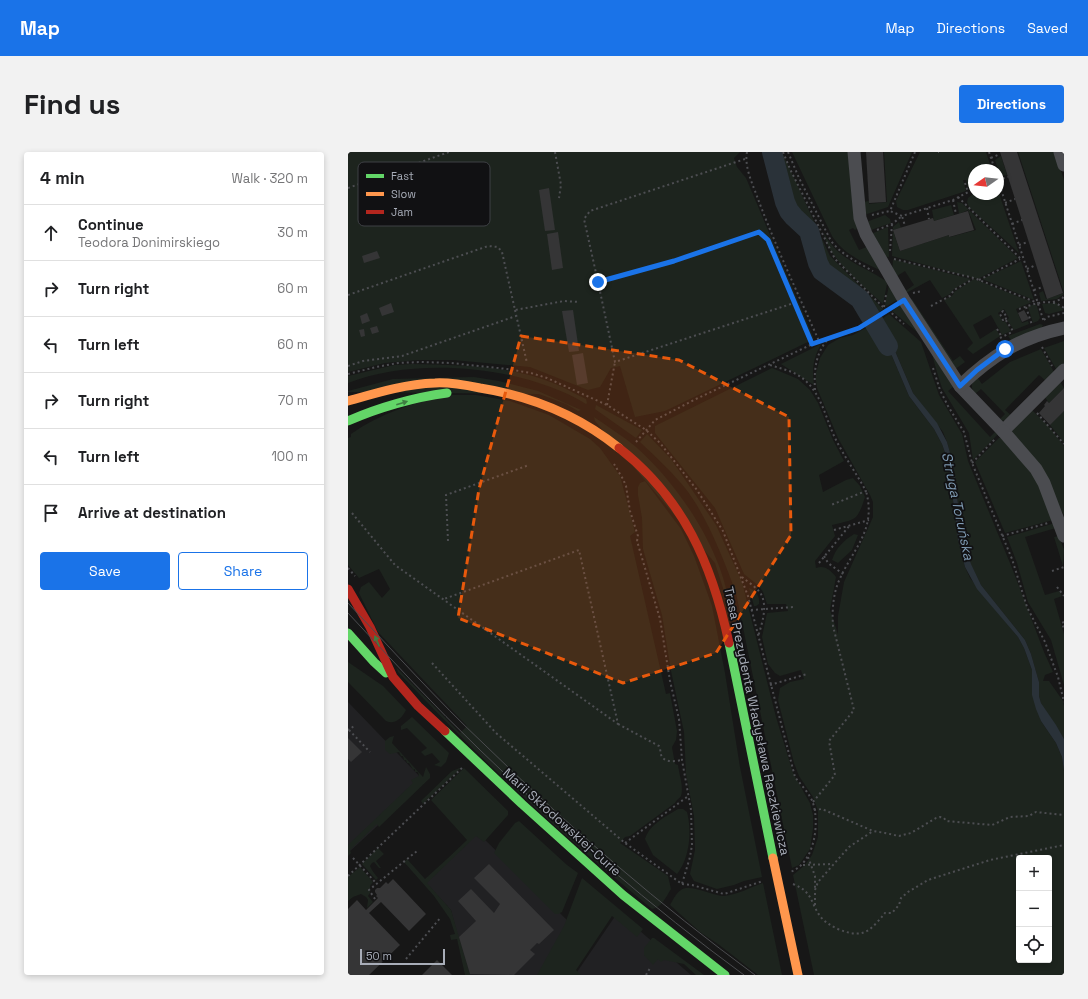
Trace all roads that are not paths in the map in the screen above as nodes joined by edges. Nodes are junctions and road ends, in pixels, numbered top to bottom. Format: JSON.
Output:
{"nodes":[{"id":1,"x":854,"y":152,"type":"edge"},
{"id":2,"x":1060,"y":152,"type":"edge"},
{"id":3,"x":1064,"y":165,"type":"edge"},
{"id":4,"x":1064,"y":328,"type":"edge"},
{"id":5,"x":1061,"y":373,"type":"edge"},
{"id":6,"x":960,"y":386,"type":"junction"},
{"id":7,"x":496,"y":390,"type":"junction"},
{"id":8,"x":348,"y":401,"type":"edge"},
{"id":9,"x":348,"y":421,"type":"edge"},
{"id":10,"x":1003,"y":431,"type":"junction"},
{"id":11,"x":1061,"y":526,"type":"edge"},
{"id":12,"x":348,"y":589,"type":"edge"},
{"id":13,"x":348,"y":633,"type":"edge"},
{"id":14,"x":393,"y":677,"type":"junction"},
{"id":15,"x":726,"y":975,"type":"edge"},
{"id":16,"x":798,"y":975,"type":"edge"}],
"edges":[{"from":1,"to":6,"type":"street"},
{"from":2,"to":3,"type":"street"},
{"from":4,"to":6,"type":"street"},
{"from":5,"to":10,"type":"street"},
{"from":6,"to":10,"type":"street"},
{"from":7,"to":8,"type":"main road","name":"Trasa Prezydenta Władysława Raczkiewicza"},
{"from":9,"to":7,"type":"main road","name":"Trasa Prezydenta Władysława Raczkiewicza","one_way":true},
{"from":7,"to":16,"type":"main road","name":"Trasa Prezydenta Władysława Raczkiewicza"},
{"from":10,"to":11,"type":"street"},
{"from":14,"to":12,"type":"main road","name":"Marii Skłodowskiej-Curie","one_way":true},
{"from":13,"to":14,"type":"main road","name":"Marii Skłodowskiej-Curie"},
{"from":14,"to":15,"type":"main road","name":"Marii Skłodowskiej-Curie"}]}
